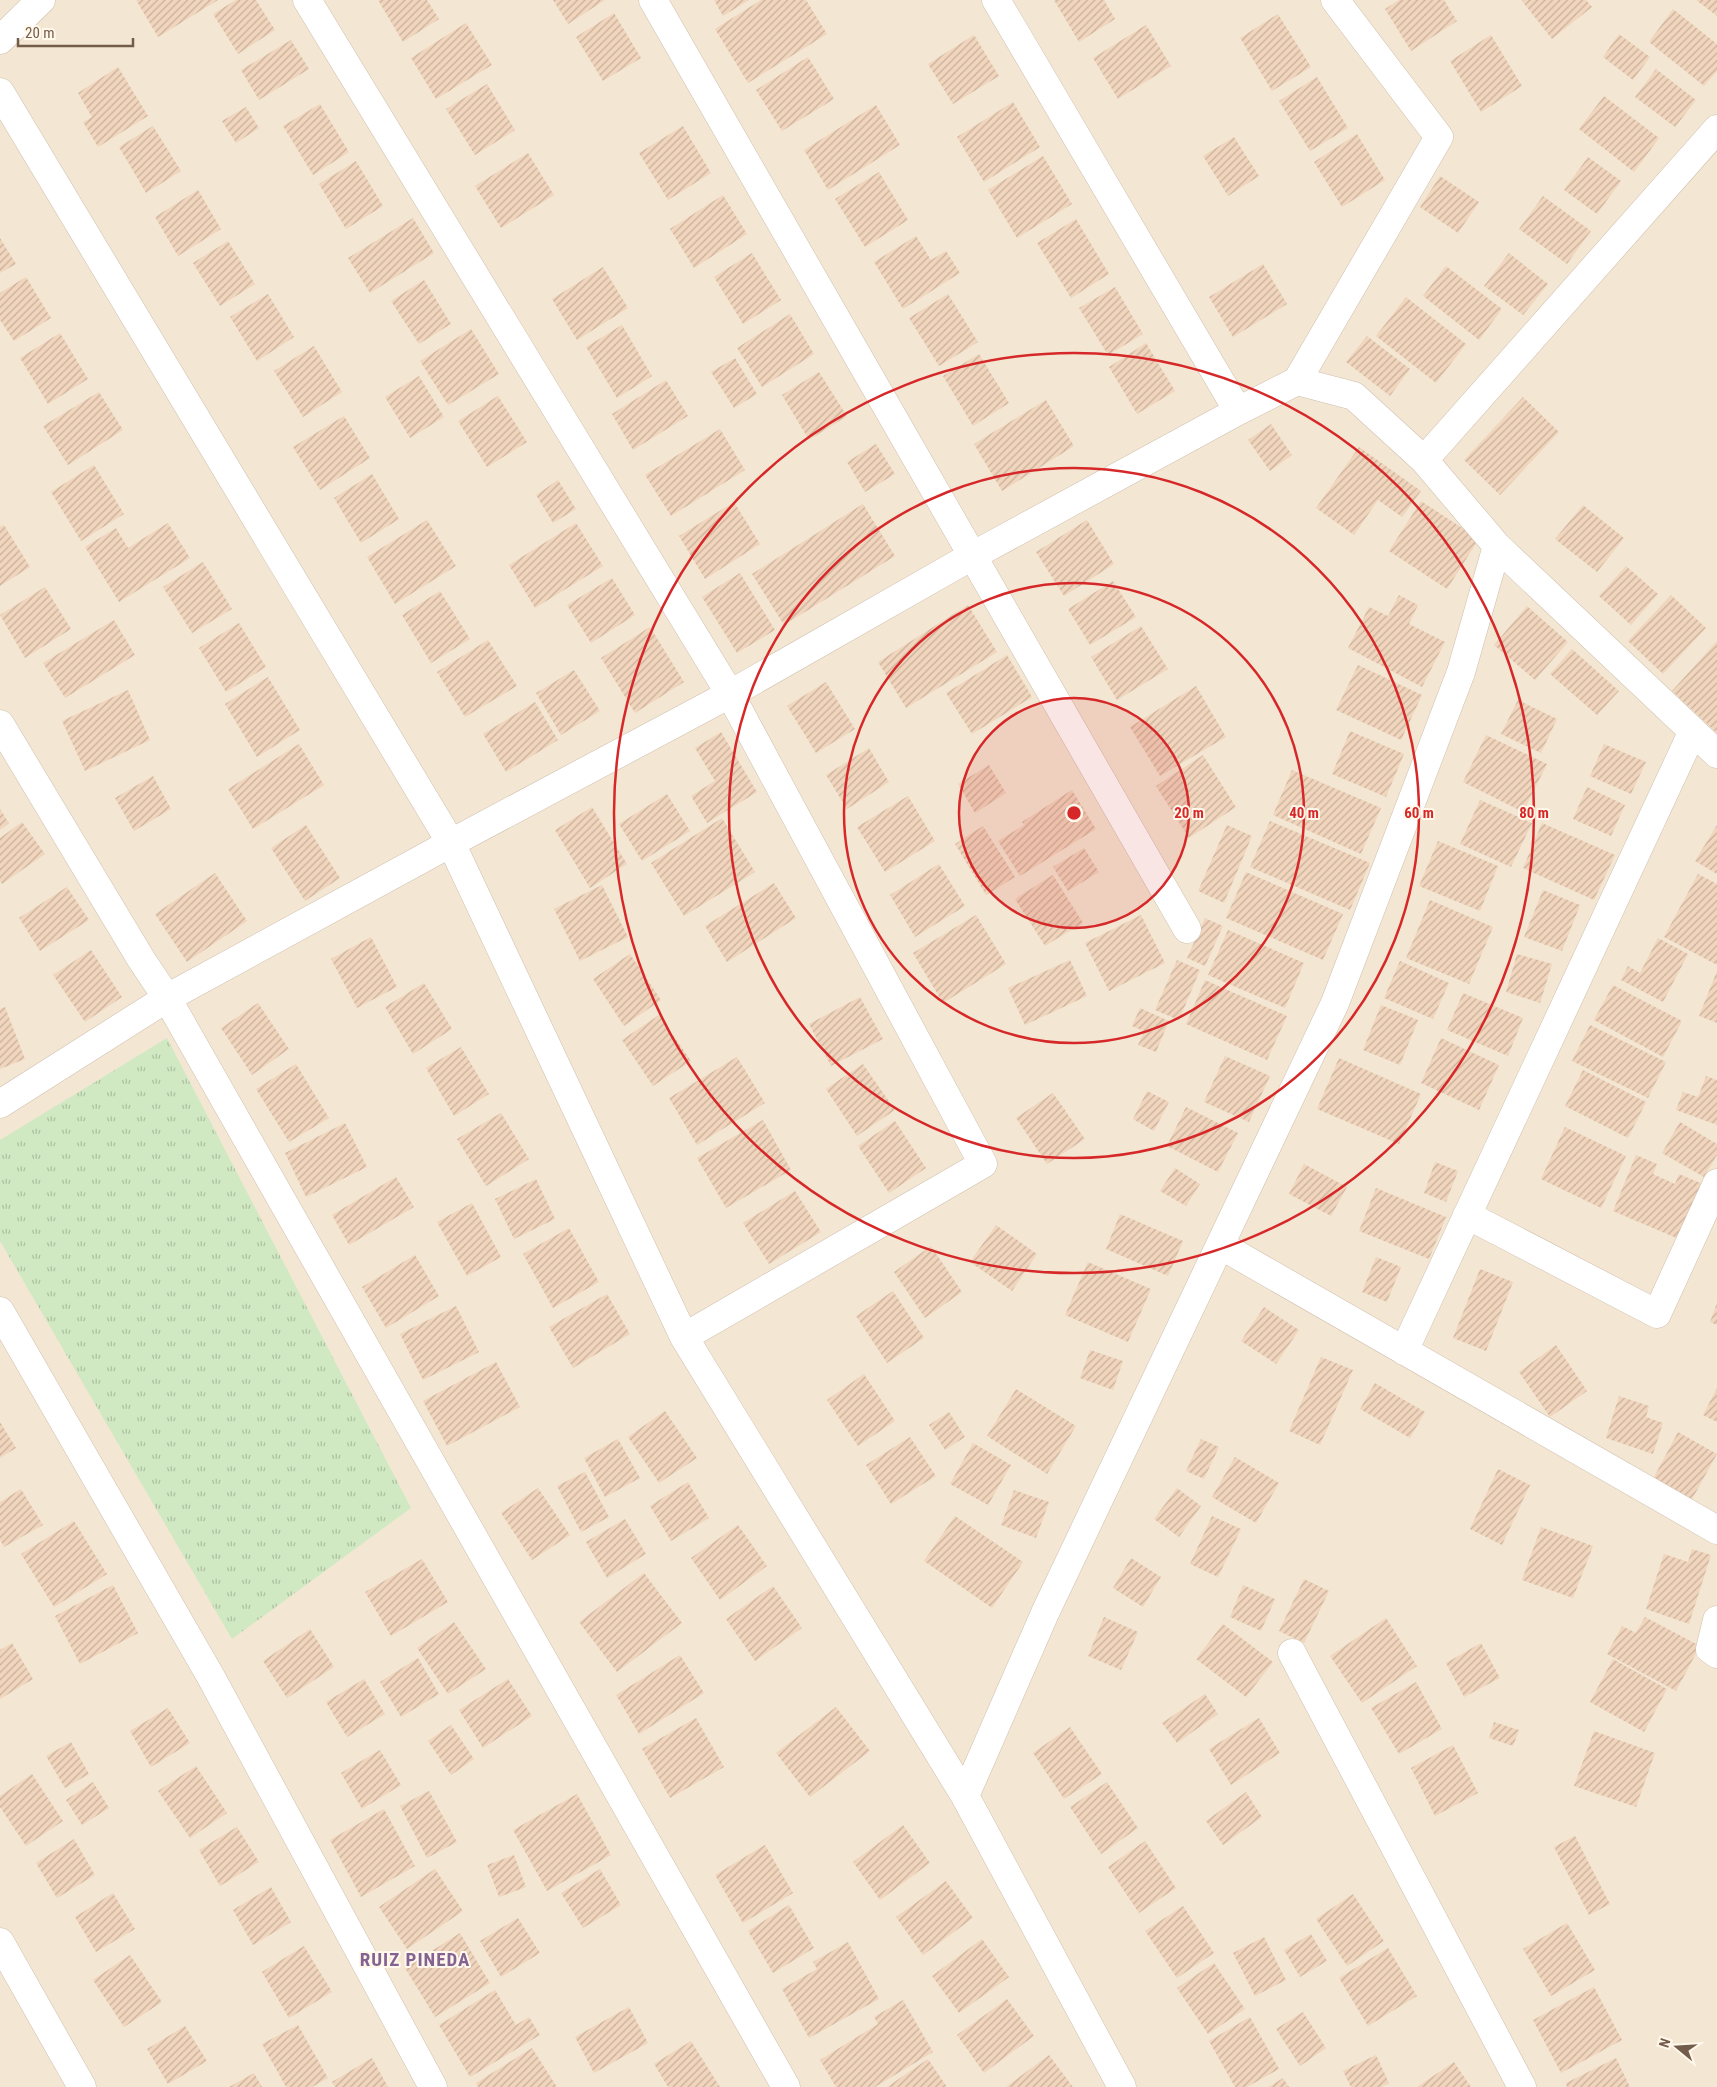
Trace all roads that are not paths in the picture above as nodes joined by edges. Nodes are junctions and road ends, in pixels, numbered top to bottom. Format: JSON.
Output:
{"nodes":[{"id":1,"x":41,"y":0,"type":"edge"},
{"id":2,"x":307,"y":0,"type":"edge"},
{"id":3,"x":653,"y":0,"type":"edge"},
{"id":4,"x":996,"y":0,"type":"edge"},
{"id":5,"x":1335,"y":0,"type":"edge"},
{"id":6,"x":0,"y":40,"type":"edge"},
{"id":7,"x":0,"y":92,"type":"edge"},
{"id":8,"x":1717,"y":130,"type":"edge"},
{"id":9,"x":1297,"y":381,"type":"junction"},
{"id":10,"x":1238,"y":411,"type":"junction"},
{"id":11,"x":1424,"y":460,"type":"junction"},
{"id":12,"x":1496,"y":546,"type":"junction"},
{"id":13,"x":972,"y":556,"type":"junction"},
{"id":14,"x":730,"y":694,"type":"junction"},
{"id":15,"x":0,"y":724,"type":"edge"},
{"id":16,"x":1692,"y":733,"type":"junction"},
{"id":17,"x":1717,"y":754,"type":"edge"},
{"id":18,"x":451,"y":843,"type":"junction"},
{"id":19,"x":1187,"y":930,"type":"dead end"},
{"id":20,"x":167,"y":998,"type":"junction"},
{"id":21,"x":0,"y":1104,"type":"edge"},
{"id":22,"x":1717,"y":1182,"type":"edge"},
{"id":23,"x":1468,"y":1215,"type":"junction"},
{"id":24,"x":1220,"y":1245,"type":"junction"},
{"id":25,"x":0,"y":1311,"type":"edge"},
{"id":26,"x":684,"y":1337,"type":"junction"},
{"id":27,"x":1404,"y":1351,"type":"junction"},
{"id":28,"x":1717,"y":1530,"type":"edge"},
{"id":29,"x":1717,"y":1620,"type":"edge"},
{"id":30,"x":1713,"y":1652,"type":"edge"},
{"id":31,"x":1292,"y":1653,"type":"dead end"},
{"id":32,"x":965,"y":1796,"type":"junction"},
{"id":33,"x":0,"y":1942,"type":"edge"},
{"id":34,"x":82,"y":2087,"type":"edge"},
{"id":35,"x":433,"y":2087,"type":"edge"},
{"id":36,"x":786,"y":2087,"type":"edge"},
{"id":37,"x":1122,"y":2087,"type":"edge"},
{"id":38,"x":1522,"y":2087,"type":"edge"}],
"edges":[{"from":1,"to":6,"type":"street"},
{"from":2,"to":14,"type":"street"},
{"from":3,"to":13,"type":"street"},
{"from":4,"to":10,"type":"street"},
{"from":5,"to":9,"type":"street"},
{"from":7,"to":18,"type":"street"},
{"from":8,"to":11,"type":"street"},
{"from":9,"to":10,"type":"street"},
{"from":9,"to":11,"type":"street"},
{"from":10,"to":13,"type":"street"},
{"from":11,"to":12,"type":"street"},
{"from":12,"to":16,"type":"street"},
{"from":12,"to":24,"type":"street"},
{"from":13,"to":14,"type":"street"},
{"from":13,"to":19,"type":"street"},
{"from":14,"to":18,"type":"street"},
{"from":14,"to":26,"type":"street"},
{"from":15,"to":20,"type":"street"},
{"from":16,"to":17,"type":"street"},
{"from":16,"to":23,"type":"street"},
{"from":18,"to":20,"type":"street"},
{"from":18,"to":26,"type":"street"},
{"from":20,"to":21,"type":"street"},
{"from":20,"to":36,"type":"street"},
{"from":22,"to":23,"type":"street"},
{"from":23,"to":27,"type":"street"},
{"from":24,"to":27,"type":"street"},
{"from":24,"to":32,"type":"street"},
{"from":25,"to":35,"type":"street"},
{"from":26,"to":32,"type":"street"},
{"from":27,"to":28,"type":"street"},
{"from":29,"to":30,"type":"street"},
{"from":31,"to":38,"type":"street"},
{"from":32,"to":37,"type":"street"},
{"from":33,"to":34,"type":"street"}]}
